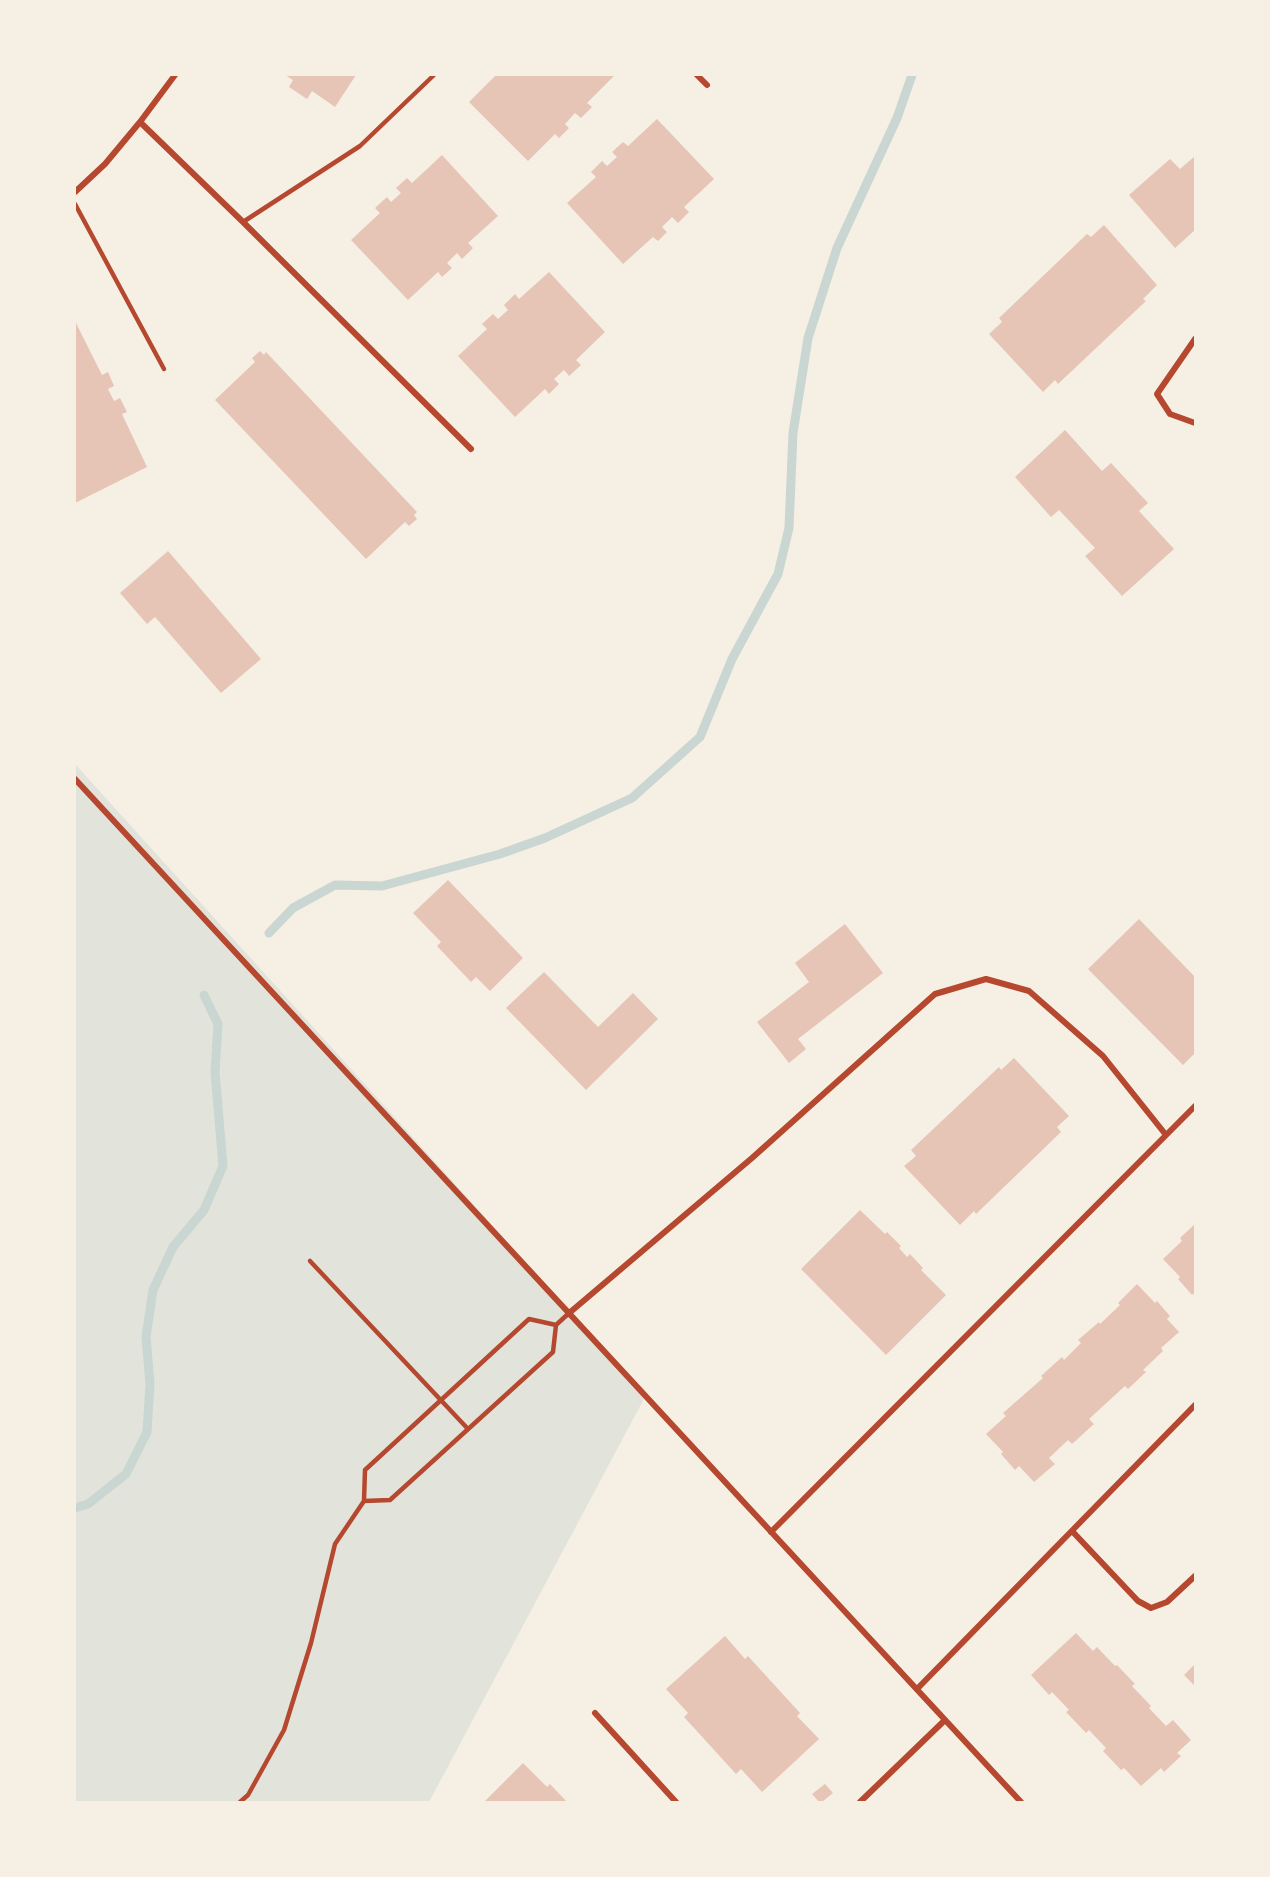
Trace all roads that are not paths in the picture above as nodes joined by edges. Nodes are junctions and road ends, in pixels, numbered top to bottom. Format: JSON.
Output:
{"nodes":[{"id":1,"x":175,"y":75,"type":"edge"},
{"id":2,"x":434,"y":75,"type":"edge"},
{"id":3,"x":697,"y":75,"type":"edge"},
{"id":4,"x":707,"y":86,"type":"dead end"},
{"id":5,"x":140,"y":122,"type":"junction"},
{"id":6,"x":75,"y":192,"type":"edge"},
{"id":7,"x":75,"y":204,"type":"edge"},
{"id":8,"x":243,"y":222,"type":"junction"},
{"id":9,"x":1195,"y":339,"type":"edge"},
{"id":10,"x":164,"y":369,"type":"dead end"},
{"id":11,"x":1195,"y":423,"type":"edge"},
{"id":12,"x":471,"y":449,"type":"dead end"},
{"id":13,"x":75,"y":779,"type":"edge"},
{"id":14,"x":1195,"y":1106,"type":"edge"},
{"id":15,"x":1166,"y":1135,"type":"junction"},
{"id":16,"x":310,"y":1261,"type":"dead end"},
{"id":17,"x":568,"y":1314,"type":"junction"},
{"id":18,"x":556,"y":1325,"type":"junction"},
{"id":19,"x":440,"y":1400,"type":"junction"},
{"id":20,"x":1194,"y":1407,"type":"edge"},
{"id":21,"x":468,"y":1429,"type":"junction"},
{"id":22,"x":364,"y":1501,"type":"junction"},
{"id":23,"x":1072,"y":1531,"type":"junction"},
{"id":24,"x":771,"y":1532,"type":"junction"},
{"id":25,"x":1195,"y":1576,"type":"edge"},
{"id":26,"x":917,"y":1689,"type":"junction"},
{"id":27,"x":595,"y":1713,"type":"dead end"},
{"id":28,"x":945,"y":1720,"type":"junction"},
{"id":29,"x":240,"y":1802,"type":"edge"},
{"id":30,"x":676,"y":1802,"type":"edge"},
{"id":31,"x":860,"y":1802,"type":"edge"},
{"id":32,"x":1021,"y":1802,"type":"edge"}],
"edges":[{"from":1,"to":5,"type":"street"},
{"from":2,"to":8,"type":"lane"},
{"from":3,"to":4,"type":"street"},
{"from":5,"to":6,"type":"street"},
{"from":5,"to":8,"type":"street"},
{"from":7,"to":10,"type":"lane"},
{"from":8,"to":12,"type":"street"},
{"from":9,"to":11,"type":"street"},
{"from":13,"to":17,"type":"street"},
{"from":14,"to":15,"type":"street"},
{"from":15,"to":17,"type":"street"},
{"from":15,"to":24,"type":"street"},
{"from":16,"to":19,"type":"lane"},
{"from":17,"to":18,"type":"lane"},
{"from":17,"to":24,"type":"street"},
{"from":18,"to":19,"type":"lane"},
{"from":18,"to":21,"type":"lane"},
{"from":19,"to":21,"type":"lane"},
{"from":19,"to":22,"type":"lane"},
{"from":20,"to":23,"type":"street"},
{"from":21,"to":22,"type":"lane"},
{"from":22,"to":29,"type":"lane"},
{"from":23,"to":25,"type":"street"},
{"from":23,"to":26,"type":"street"},
{"from":24,"to":26,"type":"street"},
{"from":26,"to":28,"type":"street"},
{"from":27,"to":30,"type":"street"},
{"from":28,"to":31,"type":"street"},
{"from":28,"to":32,"type":"street"}]}
